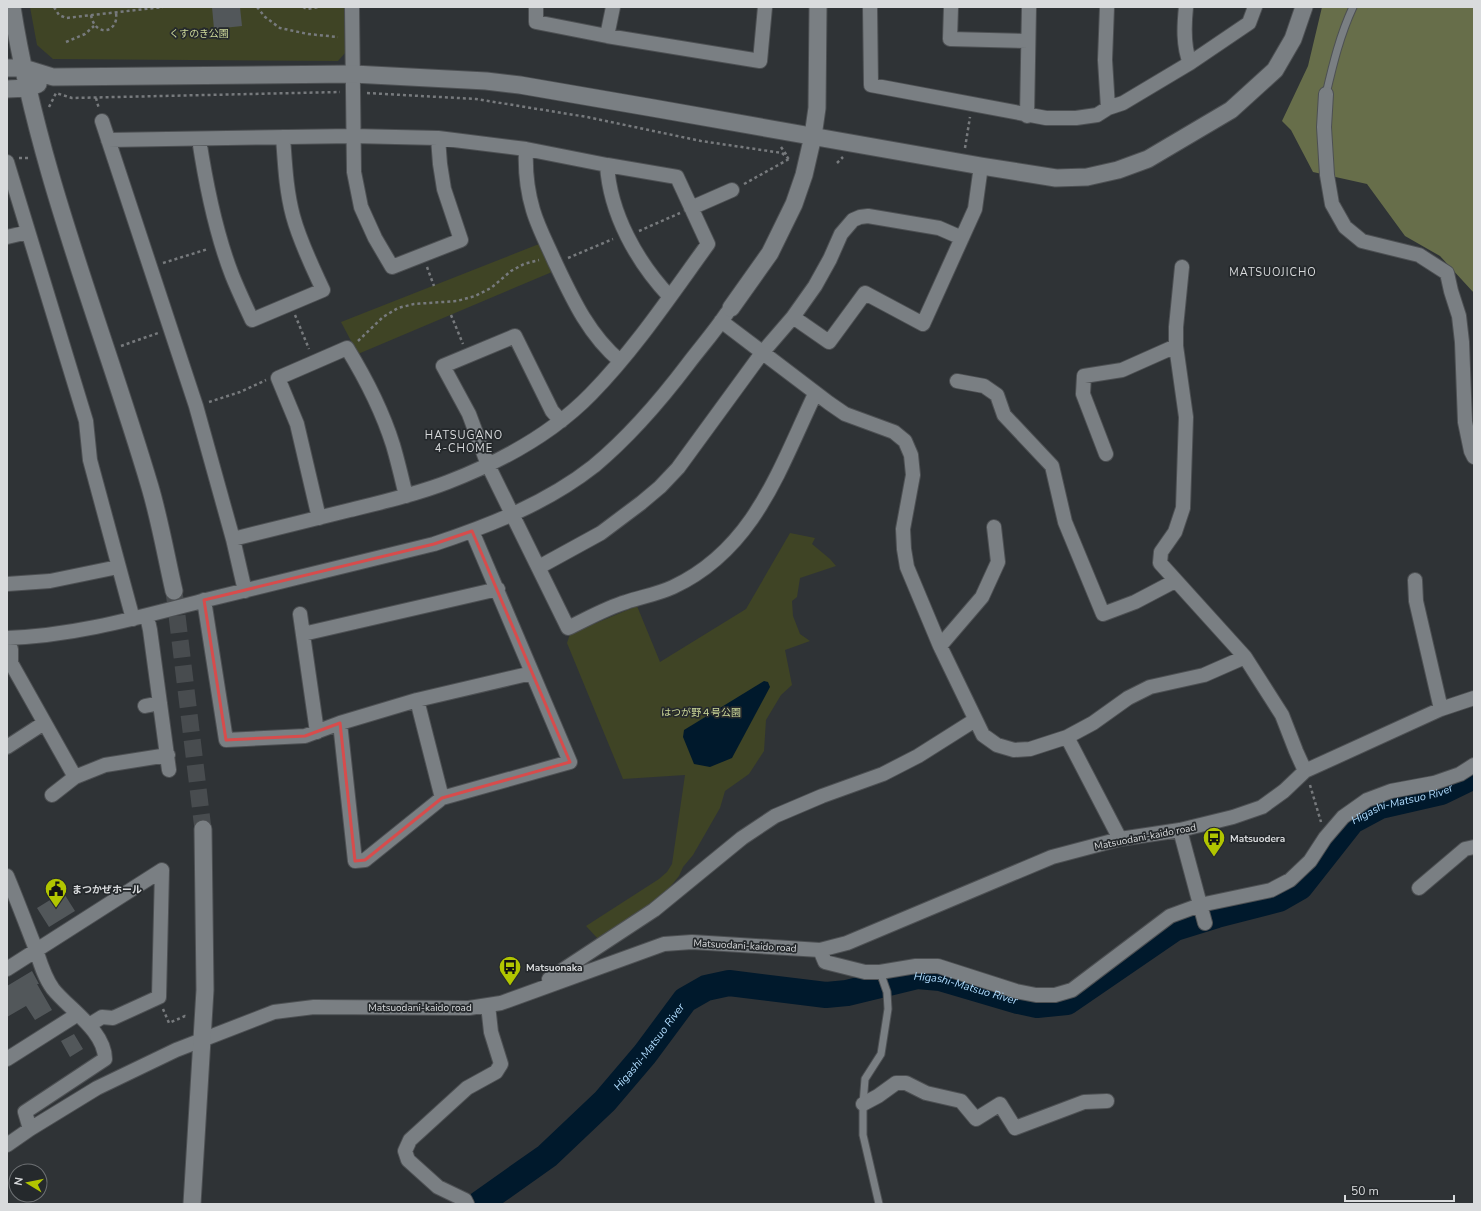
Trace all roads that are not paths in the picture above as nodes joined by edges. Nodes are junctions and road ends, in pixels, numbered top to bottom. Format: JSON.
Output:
{"nodes":[{"id":1,"x":12,"y":7,"type":"edge"},
{"id":2,"x":352,"y":7,"type":"edge"},
{"id":3,"x":536,"y":7,"type":"edge"},
{"id":4,"x":613,"y":7,"type":"edge"},
{"id":5,"x":765,"y":7,"type":"edge"},
{"id":6,"x":818,"y":7,"type":"edge"},
{"id":7,"x":870,"y":7,"type":"edge"},
{"id":8,"x":951,"y":7,"type":"edge"},
{"id":9,"x":1029,"y":7,"type":"edge"},
{"id":10,"x":1107,"y":7,"type":"edge"},
{"id":11,"x":1186,"y":7,"type":"edge"},
{"id":12,"x":1255,"y":7,"type":"edge"},
{"id":13,"x":1304,"y":7,"type":"edge"},
{"id":14,"x":1354,"y":7,"type":"edge"},
{"id":15,"x":607,"y":36,"type":"junction"},
{"id":16,"x":1028,"y":41,"type":"junction"},
{"id":17,"x":1190,"y":63,"type":"junction"},
{"id":18,"x":7,"y":68,"type":"edge"},
{"id":19,"x":24,"y":68,"type":"junction"},
{"id":20,"x":353,"y":74,"type":"junction"},
{"id":21,"x":55,"y":85,"type":"junction"},
{"id":22,"x":28,"y":88,"type":"junction"},
{"id":23,"x":7,"y":89,"type":"edge"},
{"id":24,"x":1326,"y":94,"type":"joint"},
{"id":25,"x":1108,"y":108,"type":"junction"},
{"id":26,"x":1027,"y":116,"type":"junction"},
{"id":27,"x":102,"y":121,"type":"dead end"},
{"id":28,"x":353,"y":136,"type":"junction"},
{"id":29,"x":813,"y":136,"type":"junction"},
{"id":30,"x":284,"y":137,"type":"junction"},
{"id":31,"x":438,"y":138,"type":"junction"},
{"id":32,"x":199,"y":139,"type":"junction"},
{"id":33,"x":108,"y":140,"type":"junction"},
{"id":34,"x":526,"y":150,"type":"junction"},
{"id":35,"x":7,"y":162,"type":"edge"},
{"id":36,"x":607,"y":165,"type":"junction"},
{"id":37,"x":981,"y":166,"type":"junction"},
{"id":38,"x":732,"y":190,"type":"road end"},
{"id":39,"x":691,"y":208,"type":"junction"},
{"id":40,"x":28,"y":232,"type":"junction"},
{"id":41,"x":7,"y":237,"type":"edge"},
{"id":42,"x":962,"y":238,"type":"junction"},
{"id":43,"x":1182,"y":267,"type":"dead end"},
{"id":44,"x":670,"y":297,"type":"junction"},
{"id":45,"x":726,"y":315,"type":"junction"},
{"id":46,"x":793,"y":317,"type":"junction"},
{"id":47,"x":1176,"y":346,"type":"junction"},
{"id":48,"x":762,"y":353,"type":"junction"},
{"id":49,"x":620,"y":361,"type":"junction"},
{"id":50,"x":957,"y":381,"type":"dead end"},
{"id":51,"x":815,"y":394,"type":"junction"},
{"id":52,"x":560,"y":421,"type":"junction"},
{"id":53,"x":1106,"y":454,"type":"dead end"},
{"id":54,"x":1474,"y":457,"type":"edge"},
{"id":55,"x":488,"y":465,"type":"junction"},
{"id":56,"x":406,"y":496,"type":"junction"},
{"id":57,"x":513,"y":514,"type":"junction"},
{"id":58,"x":319,"y":518,"type":"junction"},
{"id":59,"x":994,"y":527,"type":"dead end"},
{"id":60,"x":472,"y":531,"type":"junction"},
{"id":61,"x":232,"y":538,"type":"junction"},
{"id":62,"x":118,"y":567,"type":"junction"},
{"id":63,"x":539,"y":567,"type":"junction"},
{"id":64,"x":1416,"y":580,"type":"dead end"},
{"id":65,"x":1175,"y":581,"type":"junction"},
{"id":66,"x":7,"y":584,"type":"edge"},
{"id":67,"x":498,"y":588,"type":"junction"},
{"id":68,"x":174,"y":591,"type":"tunnel mouth"},
{"id":69,"x":245,"y":591,"type":"junction"},
{"id":70,"x":204,"y":600,"type":"junction"},
{"id":71,"x":300,"y":614,"type":"dead end"},
{"id":72,"x":147,"y":616,"type":"junction"},
{"id":73,"x":133,"y":619,"type":"junction"},
{"id":74,"x":303,"y":634,"type":"junction"},
{"id":75,"x":9,"y":644,"type":"edge"},
{"id":76,"x":940,"y":646,"type":"junction"},
{"id":77,"x":1245,"y":657,"type":"junction"},
{"id":78,"x":532,"y":673,"type":"junction"},
{"id":79,"x":1474,"y":698,"type":"edge"},
{"id":80,"x":417,"y":700,"type":"junction"},
{"id":81,"x":160,"y":703,"type":"junction"},
{"id":82,"x":145,"y":706,"type":"dead end"},
{"id":83,"x":1441,"y":709,"type":"junction"},
{"id":84,"x":975,"y":720,"type":"junction"},
{"id":85,"x":44,"y":723,"type":"junction"},
{"id":86,"x":340,"y":723,"type":"junction"},
{"id":87,"x":317,"y":732,"type":"junction"},
{"id":88,"x":1067,"y":737,"type":"junction"},
{"id":89,"x":7,"y":747,"type":"edge"},
{"id":90,"x":168,"y":754,"type":"junction"},
{"id":91,"x":1474,"y":765,"type":"edge"},
{"id":92,"x":170,"y":770,"type":"dead end"},
{"id":93,"x":1305,"y":771,"type":"junction"},
{"id":94,"x":75,"y":777,"type":"junction"},
{"id":95,"x":52,"y":795,"type":"dead end"},
{"id":96,"x":442,"y":798,"type":"junction"},
{"id":97,"x":203,"y":829,"type":"tunnel mouth"},
{"id":98,"x":1180,"y":830,"type":"junction"},
{"id":99,"x":1120,"y":840,"type":"junction"},
{"id":100,"x":1474,"y":847,"type":"edge"},
{"id":101,"x":7,"y":876,"type":"edge"},
{"id":102,"x":1419,"y":888,"type":"dead end"},
{"id":103,"x":10,"y":891,"type":"edge"},
{"id":104,"x":1202,"y":914,"type":"junction"},
{"id":105,"x":820,"y":950,"type":"junction"},
{"id":106,"x":36,"y":951,"type":"junction"},
{"id":107,"x":7,"y":969,"type":"edge"},
{"id":108,"x":880,"y":972,"type":"junction"},
{"id":109,"x":530,"y":991,"type":"junction"},
{"id":110,"x":488,"y":1005,"type":"junction"},
{"id":111,"x":78,"y":1014,"type":"junction"},
{"id":112,"x":89,"y":1025,"type":"junction"},
{"id":113,"x":202,"y":1040,"type":"junction"},
{"id":114,"x":7,"y":1059,"type":"edge"},
{"id":115,"x":1107,"y":1101,"type":"dead end"},
{"id":116,"x":863,"y":1104,"type":"junction"},
{"id":117,"x":30,"y":1129,"type":"junction"},
{"id":118,"x":7,"y":1145,"type":"edge"},
{"id":119,"x":192,"y":1204,"type":"edge"},
{"id":120,"x":467,"y":1204,"type":"edge"},
{"id":121,"x":879,"y":1204,"type":"edge"}],
"edges":[{"from":1,"to":19,"type":"street"},
{"from":2,"to":20,"type":"street"},
{"from":3,"to":15,"type":"street"},
{"from":4,"to":15,"type":"street"},
{"from":5,"to":15,"type":"street"},
{"from":6,"to":29,"type":"street"},
{"from":7,"to":26,"type":"street"},
{"from":8,"to":16,"type":"street"},
{"from":9,"to":16,"type":"street"},
{"from":10,"to":25,"type":"street"},
{"from":11,"to":17,"type":"street"},
{"from":12,"to":17,"type":"street"},
{"from":13,"to":37,"type":"street"},
{"from":14,"to":24,"type":"lane"},
{"from":16,"to":26,"type":"street"},
{"from":17,"to":25,"type":"street"},
{"from":18,"to":19,"type":"street"},
{"from":19,"to":21,"type":"street"},
{"from":19,"to":22,"type":"street"},
{"from":20,"to":21,"type":"street"},
{"from":20,"to":28,"type":"street"},
{"from":20,"to":29,"type":"street"},
{"from":21,"to":22,"type":"street"},
{"from":22,"to":23,"type":"street"},
{"from":22,"to":68,"type":"street"},
{"from":24,"to":54,"type":"street"},
{"from":25,"to":26,"type":"street"},
{"from":27,"to":33,"type":"street"},
{"from":28,"to":30,"type":"street"},
{"from":28,"to":31,"type":"street"},
{"from":28,"to":31,"type":"street"},
{"from":29,"to":37,"type":"street"},
{"from":29,"to":45,"type":"street"},
{"from":30,"to":32,"type":"street"},
{"from":30,"to":32,"type":"street"},
{"from":31,"to":34,"type":"street"},
{"from":32,"to":33,"type":"street"},
{"from":33,"to":61,"type":"street"},
{"from":34,"to":36,"type":"street"},
{"from":34,"to":49,"type":"street"},
{"from":35,"to":40,"type":"street"},
{"from":36,"to":39,"type":"street"},
{"from":36,"to":44,"type":"street"},
{"from":37,"to":42,"type":"street"},
{"from":38,"to":39,"type":"street"},
{"from":39,"to":44,"type":"street"},
{"from":40,"to":41,"type":"street"},
{"from":40,"to":62,"type":"street"},
{"from":42,"to":46,"type":"street"},
{"from":42,"to":46,"type":"street"},
{"from":43,"to":47,"type":"street"},
{"from":44,"to":49,"type":"street"},
{"from":45,"to":48,"type":"street"},
{"from":45,"to":57,"type":"street"},
{"from":46,"to":48,"type":"street"},
{"from":47,"to":53,"type":"street"},
{"from":47,"to":65,"type":"street"},
{"from":48,"to":51,"type":"street"},
{"from":48,"to":63,"type":"street"},
{"from":49,"to":52,"type":"street"},
{"from":50,"to":65,"type":"street"},
{"from":51,"to":63,"type":"street"},
{"from":51,"to":76,"type":"street"},
{"from":52,"to":55,"type":"street"},
{"from":52,"to":55,"type":"street"},
{"from":55,"to":56,"type":"street"},
{"from":55,"to":57,"type":"street"},
{"from":56,"to":58,"type":"street"},
{"from":56,"to":58,"type":"street"},
{"from":57,"to":60,"type":"street"},
{"from":57,"to":63,"type":"street"},
{"from":58,"to":61,"type":"street"},
{"from":59,"to":76,"type":"street"},
{"from":60,"to":67,"type":"street"},
{"from":60,"to":69,"type":"street"},
{"from":61,"to":69,"type":"street"},
{"from":62,"to":66,"type":"street"},
{"from":62,"to":73,"type":"street"},
{"from":64,"to":83,"type":"street"},
{"from":65,"to":77,"type":"street"},
{"from":67,"to":74,"type":"street"},
{"from":67,"to":78,"type":"street"},
{"from":69,"to":70,"type":"street"},
{"from":70,"to":72,"type":"street"},
{"from":70,"to":87,"type":"street"},
{"from":71,"to":74,"type":"street"},
{"from":72,"to":73,"type":"street"},
{"from":72,"to":81,"type":"street"},
{"from":73,"to":75,"type":"street"},
{"from":74,"to":87,"type":"street"},
{"from":75,"to":85,"type":"street"},
{"from":76,"to":84,"type":"street"},
{"from":77,"to":88,"type":"street"},
{"from":77,"to":93,"type":"street"},
{"from":78,"to":80,"type":"street"},
{"from":78,"to":96,"type":"street"},
{"from":79,"to":83,"type":"street","name":"Matsuodani-kaido road"},
{"from":80,"to":86,"type":"street"},
{"from":80,"to":96,"type":"street"},
{"from":81,"to":82,"type":"street"},
{"from":81,"to":90,"type":"street"},
{"from":83,"to":93,"type":"street","name":"Matsuodani-kaido road"},
{"from":84,"to":88,"type":"street"},
{"from":84,"to":109,"type":"street"},
{"from":85,"to":89,"type":"street"},
{"from":85,"to":94,"type":"street"},
{"from":86,"to":87,"type":"street"},
{"from":86,"to":96,"type":"street"},
{"from":88,"to":99,"type":"street"},
{"from":90,"to":92,"type":"street"},
{"from":90,"to":94,"type":"street"},
{"from":91,"to":104,"type":"street"},
{"from":93,"to":98,"type":"street","name":"Matsuodani-kaido road"},
{"from":94,"to":95,"type":"street"},
{"from":97,"to":113,"type":"street"},
{"from":98,"to":99,"type":"street","name":"Matsuodani-kaido road"},
{"from":98,"to":104,"type":"street"},
{"from":99,"to":105,"type":"street","name":"Matsuodani-kaido road"},
{"from":100,"to":102,"type":"street"},
{"from":101,"to":103,"type":"street"},
{"from":103,"to":106,"type":"street"},
{"from":104,"to":108,"type":"street"},
{"from":105,"to":108,"type":"street"},
{"from":105,"to":109,"type":"street","name":"Matsuodani-kaido road"},
{"from":106,"to":107,"type":"street"},
{"from":106,"to":111,"type":"street"},
{"from":106,"to":112,"type":"street"},
{"from":108,"to":116,"type":"lane"},
{"from":109,"to":110,"type":"street","name":"Matsuodani-kaido road"},
{"from":110,"to":113,"type":"street","name":"Matsuodani-kaido road"},
{"from":110,"to":120,"type":"street"},
{"from":111,"to":112,"type":"street"},
{"from":111,"to":114,"type":"street"},
{"from":112,"to":117,"type":"street"},
{"from":113,"to":117,"type":"street","name":"Matsuodani-kaido road"},
{"from":113,"to":119,"type":"street"},
{"from":115,"to":116,"type":"street"},
{"from":116,"to":121,"type":"lane"},
{"from":117,"to":118,"type":"street","name":"Matsuodani-kaido road"}]}
